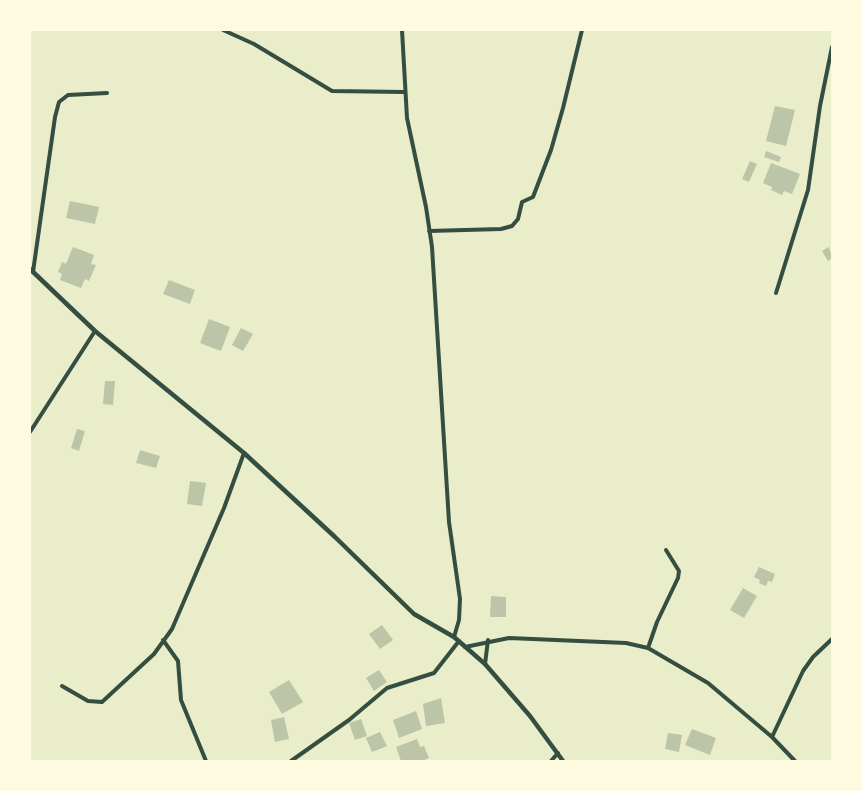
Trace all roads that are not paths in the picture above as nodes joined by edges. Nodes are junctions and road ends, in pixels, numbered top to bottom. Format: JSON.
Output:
{"nodes":[{"id":1,"x":223,"y":30,"type":"edge"},
{"id":2,"x":402,"y":30,"type":"edge"},
{"id":3,"x":582,"y":30,"type":"edge"},
{"id":4,"x":832,"y":47,"type":"edge"},
{"id":5,"x":404,"y":92,"type":"junction"},
{"id":6,"x":107,"y":93,"type":"dead end"},
{"id":7,"x":429,"y":231,"type":"junction"},
{"id":8,"x":31,"y":270,"type":"edge"},
{"id":9,"x":776,"y":293,"type":"dead end"},
{"id":10,"x":95,"y":330,"type":"junction"},
{"id":11,"x":30,"y":432,"type":"edge"},
{"id":12,"x":244,"y":453,"type":"junction"},
{"id":13,"x":666,"y":550,"type":"dead end"},
{"id":14,"x":454,"y":637,"type":"junction"},
{"id":15,"x":832,"y":638,"type":"edge"},
{"id":16,"x":163,"y":640,"type":"junction"},
{"id":17,"x":488,"y":640,"type":"junction"},
{"id":18,"x":459,"y":641,"type":"junction"},
{"id":19,"x":465,"y":647,"type":"junction"},
{"id":20,"x":648,"y":648,"type":"junction"},
{"id":21,"x":485,"y":664,"type":"junction"},
{"id":22,"x":62,"y":686,"type":"dead end"},
{"id":23,"x":772,"y":737,"type":"junction"},
{"id":24,"x":558,"y":753,"type":"junction"},
{"id":25,"x":206,"y":761,"type":"edge"},
{"id":26,"x":291,"y":761,"type":"edge"},
{"id":27,"x":551,"y":761,"type":"edge"},
{"id":28,"x":563,"y":761,"type":"edge"},
{"id":29,"x":795,"y":761,"type":"edge"}],
"edges":[{"from":1,"to":5,"type":"street"},
{"from":2,"to":5,"type":"street"},
{"from":3,"to":7,"type":"street"},
{"from":4,"to":9,"type":"street"},
{"from":5,"to":7,"type":"street"},
{"from":6,"to":8,"type":"street"},
{"from":7,"to":14,"type":"street"},
{"from":8,"to":10,"type":"street"},
{"from":10,"to":11,"type":"street"},
{"from":10,"to":12,"type":"street"},
{"from":12,"to":14,"type":"street"},
{"from":12,"to":16,"type":"street"},
{"from":13,"to":20,"type":"street"},
{"from":14,"to":18,"type":"street"},
{"from":15,"to":23,"type":"street"},
{"from":16,"to":22,"type":"street"},
{"from":16,"to":25,"type":"street"},
{"from":17,"to":19,"type":"street"},
{"from":17,"to":20,"type":"street"},
{"from":17,"to":21,"type":"street"},
{"from":18,"to":19,"type":"street"},
{"from":18,"to":26,"type":"street"},
{"from":19,"to":21,"type":"street"},
{"from":20,"to":23,"type":"street"},
{"from":21,"to":24,"type":"street"},
{"from":23,"to":29,"type":"street"},
{"from":24,"to":27,"type":"street"},
{"from":24,"to":28,"type":"street"}]}
